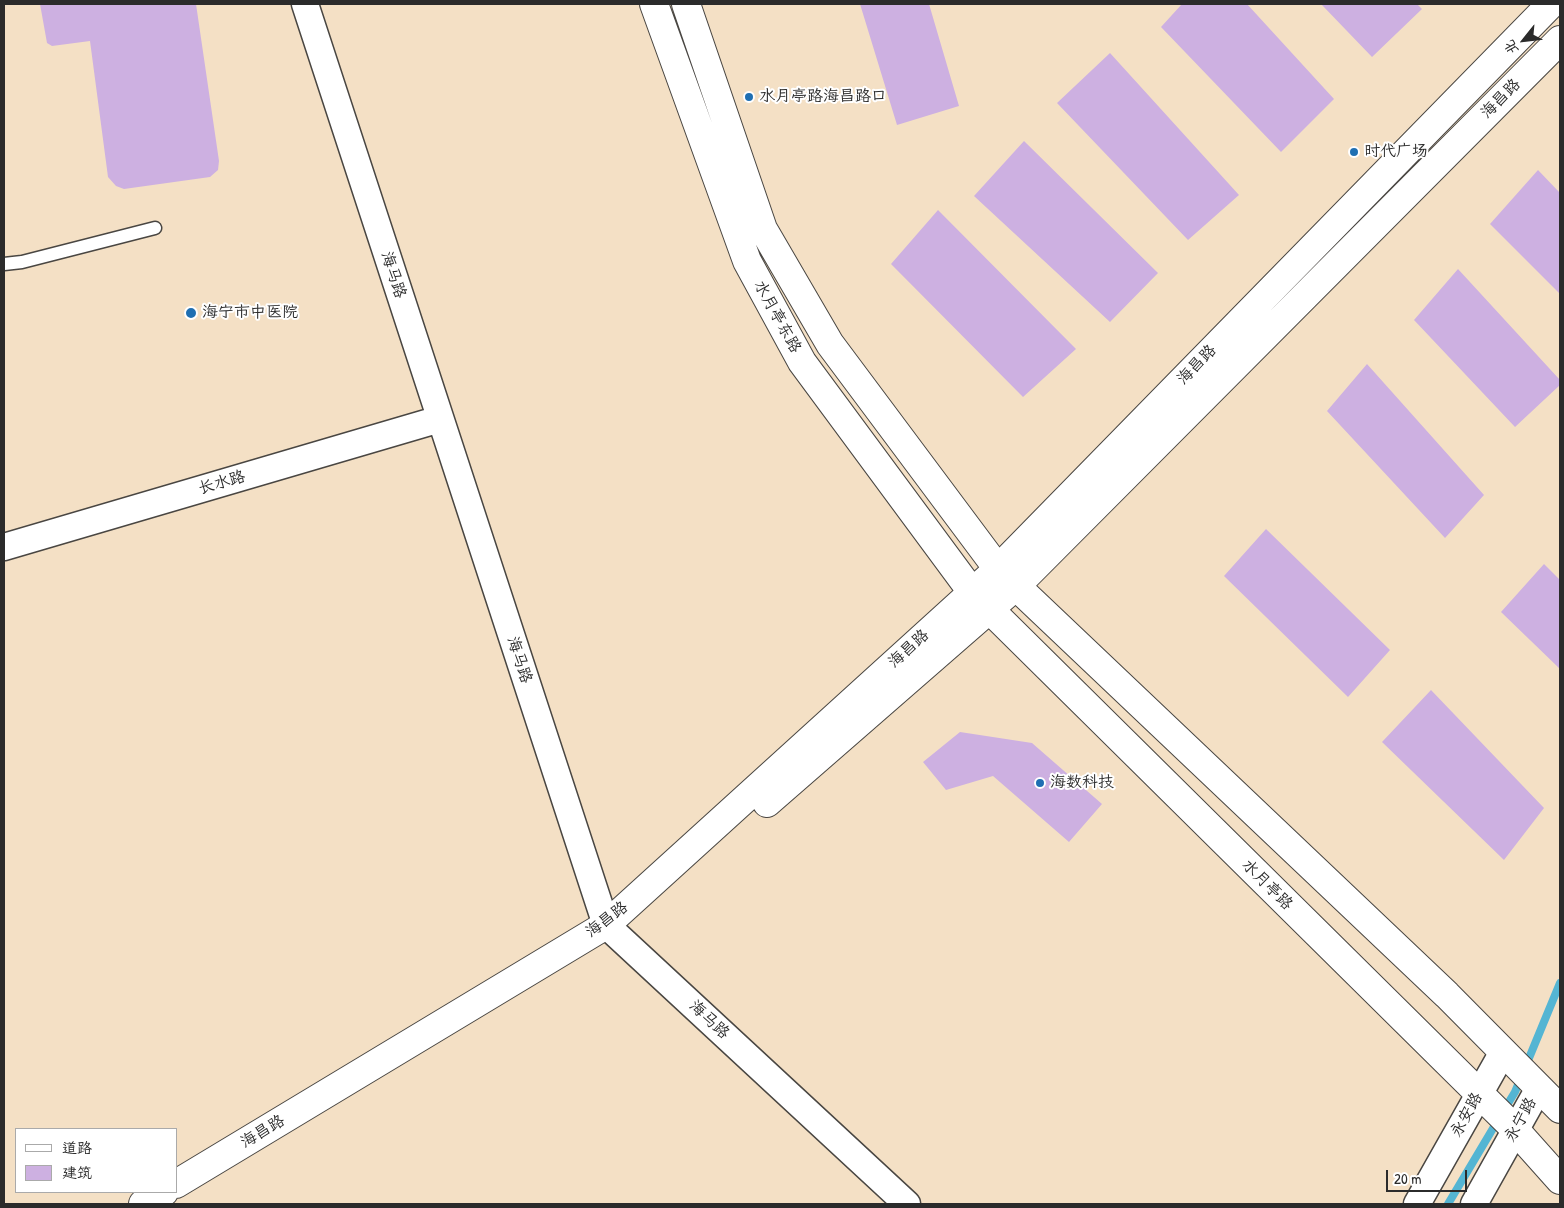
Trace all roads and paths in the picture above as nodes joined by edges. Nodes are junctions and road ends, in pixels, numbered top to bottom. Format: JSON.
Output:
{"nodes":[{"id":1,"x":305,"y":4,"type":"edge"},
{"id":2,"x":654,"y":4,"type":"edge"},
{"id":3,"x":686,"y":4,"type":"edge"},
{"id":4,"x":1551,"y":4,"type":"edge"},
{"id":5,"x":1560,"y":40,"type":"edge"},
{"id":6,"x":155,"y":228,"type":"dead end"},
{"id":7,"x":4,"y":264,"type":"edge"},
{"id":8,"x":440,"y":419,"type":"junction"},
{"id":9,"x":4,"y":547,"type":"edge"},
{"id":10,"x":1007,"y":577,"type":"junction"},
{"id":11,"x":981,"y":600,"type":"junction"},
{"id":12,"x":611,"y":930,"type":"junction"},
{"id":13,"x":1499,"y":1048,"type":"junction"},
{"id":14,"x":1479,"y":1095,"type":"junction"},
{"id":15,"x":1549,"y":1098,"type":"edge"},
{"id":16,"x":1513,"y":1127,"type":"junction"},
{"id":17,"x":1560,"y":1180,"type":"edge"},
{"id":18,"x":178,"y":1183,"type":"edge"},
{"id":19,"x":162,"y":1193,"type":"edge"},
{"id":20,"x":143,"y":1204,"type":"edge"},
{"id":21,"x":175,"y":1204,"type":"edge"},
{"id":22,"x":907,"y":1204,"type":"edge"},
{"id":23,"x":1417,"y":1204,"type":"edge"},
{"id":24,"x":1474,"y":1204,"type":"edge"}],
"edges":[{"from":1,"to":8,"type":"street","name":"海马路"},
{"from":2,"to":11,"type":"main road","name":"水月亭东路"},
{"from":3,"to":10,"type":"main road","name":"水月亭东路"},
{"from":4,"to":10,"type":"main road","name":"海昌路"},
{"from":5,"to":10,"type":"main road","name":"海昌路"},
{"from":6,"to":7,"type":"lane"},
{"from":8,"to":9,"type":"street","name":"长水路"},
{"from":8,"to":12,"type":"street","name":"海马路"},
{"from":10,"to":11,"type":"main road","name":"海昌路"},
{"from":10,"to":13,"type":"main road","name":"水月亭东路"},
{"from":11,"to":12,"type":"main road","name":"海昌路"},
{"from":11,"to":14,"type":"main road","name":"水月亭路"},
{"from":12,"to":18,"type":"main road","name":"海昌路"},
{"from":12,"to":21,"type":"main road","name":"海昌路"},
{"from":12,"to":22,"type":"street","name":"海马路"},
{"from":13,"to":14,"type":"street","name":"永安路"},
{"from":13,"to":15,"type":"main road","name":"水月亭东路"},
{"from":14,"to":16,"type":"main road","name":"水月亭路"},
{"from":14,"to":23,"type":"street","name":"永安路"},
{"from":15,"to":16,"type":"street","name":"永宁路"},
{"from":16,"to":17,"type":"main road","name":"水月亭路"},
{"from":16,"to":24,"type":"street","name":"永宁路"},
{"from":19,"to":20,"type":"main road"}]}
